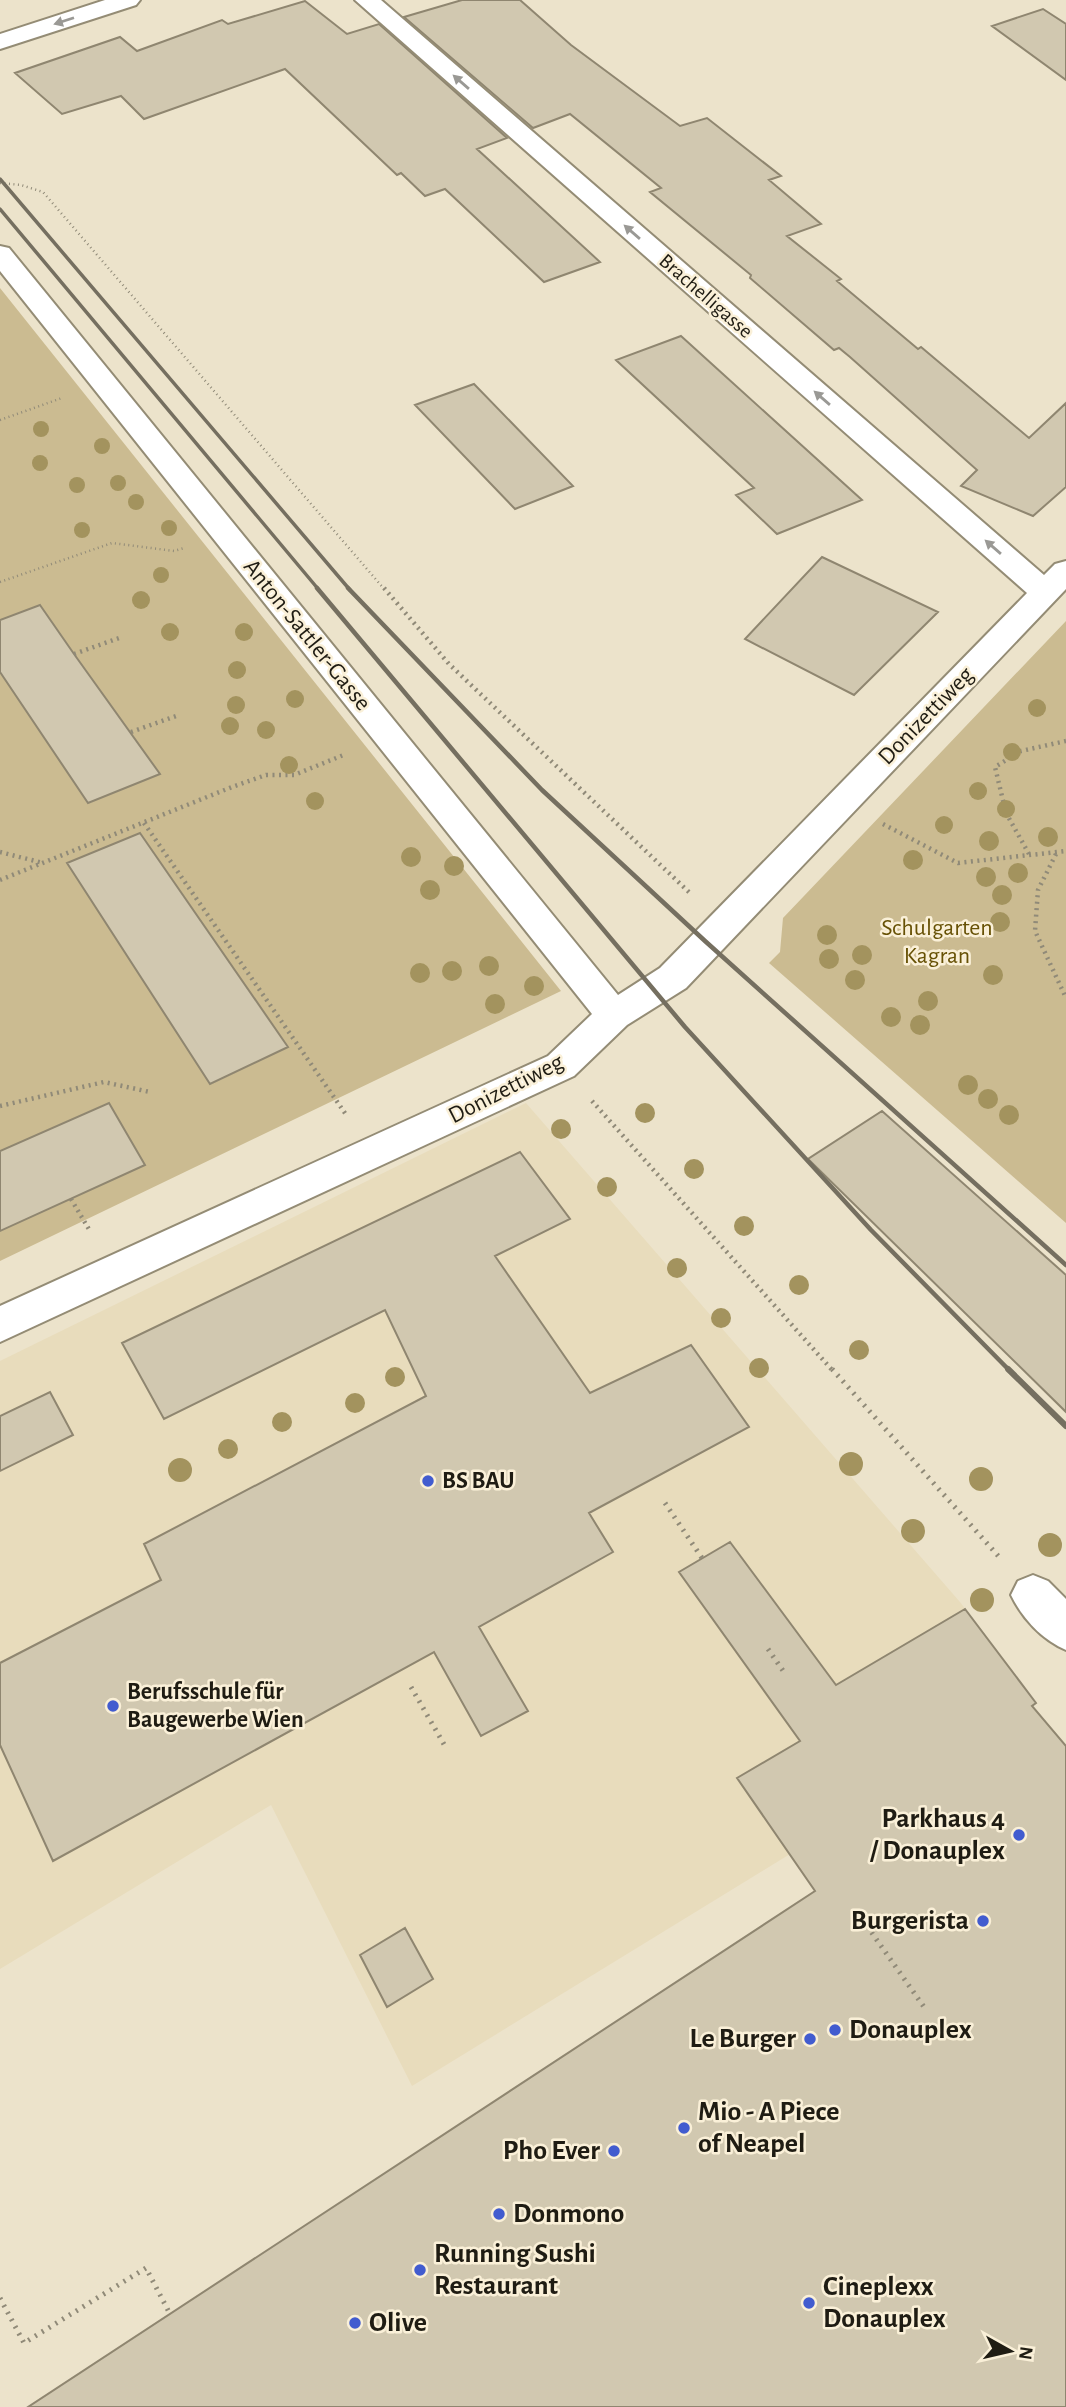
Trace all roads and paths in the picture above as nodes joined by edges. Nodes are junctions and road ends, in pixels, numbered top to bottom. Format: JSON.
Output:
{"nodes":[{"id":1,"x":128,"y":0,"type":"edge"},
{"id":2,"x":367,"y":0,"type":"edge"},
{"id":3,"x":0,"y":42,"type":"edge"},
{"id":4,"x":0,"y":183,"type":"edge"},
{"id":5,"x":0,"y":254,"type":"edge"},
{"id":6,"x":105,"y":383,"type":"junction"},
{"id":7,"x":0,"y":420,"type":"edge"},
{"id":8,"x":225,"y":533,"type":"junction"},
{"id":9,"x":0,"y":582,"type":"edge"},
{"id":10,"x":1055,"y":582,"type":"edge"},
{"id":11,"x":122,"y":637,"type":"dead end"},
{"id":12,"x":74,"y":654,"type":"dead end"},
{"id":13,"x":179,"y":715,"type":"dead end"},
{"id":14,"x":131,"y":732,"type":"dead end"},
{"id":15,"x":389,"y":737,"type":"junction"},
{"id":16,"x":1066,"y":741,"type":"edge"},
{"id":17,"x":842,"y":803,"type":"junction"},
{"id":18,"x":144,"y":823,"type":"junction"},
{"id":19,"x":1066,"y":851,"type":"edge"},
{"id":20,"x":0,"y":852,"type":"edge"},
{"id":21,"x":1029,"y":854,"type":"junction"},
{"id":22,"x":1055,"y":855,"type":"junction"},
{"id":23,"x":44,"y":863,"type":"junction"},
{"id":24,"x":172,"y":863,"type":"junction"},
{"id":25,"x":163,"y":866,"type":"dead end"},
{"id":26,"x":0,"y":880,"type":"edge"},
{"id":27,"x":723,"y":925,"type":"junction"},
{"id":28,"x":265,"y":997,"type":"junction"},
{"id":29,"x":1066,"y":998,"type":"edge"},
{"id":30,"x":256,"y":1001,"type":"dead end"},
{"id":31,"x":614,"y":1015,"type":"junction"},
{"id":32,"x":561,"y":1066,"type":"junction"},
{"id":33,"x":149,"y":1092,"type":"dead end"},
{"id":34,"x":0,"y":1106,"type":"edge"},
{"id":35,"x":351,"y":1122,"type":"dead end"},
{"id":36,"x":71,"y":1199,"type":"dead end"},
{"id":37,"x":96,"y":1242,"type":"dead end"},
{"id":38,"x":0,"y":1325,"type":"edge"},
{"id":39,"x":665,"y":1503,"type":"dead end"},
{"id":40,"x":702,"y":1558,"type":"dead end"},
{"id":41,"x":1033,"y":1595,"type":"joint"},
{"id":42,"x":1066,"y":1629,"type":"edge"},
{"id":43,"x":768,"y":1649,"type":"dead end"},
{"id":44,"x":786,"y":1675,"type":"dead end"},
{"id":45,"x":411,"y":1687,"type":"dead end"},
{"id":46,"x":445,"y":1746,"type":"dead end"},
{"id":47,"x":867,"y":1926,"type":"dead end"},
{"id":48,"x":923,"y":2007,"type":"dead end"},
{"id":49,"x":0,"y":2298,"type":"edge"},
{"id":50,"x":170,"y":2314,"type":"dead end"}],
"edges":[{"from":1,"to":3,"type":"street","one_way":true},
{"from":10,"to":2,"type":"street","name":"Brachelligasse","one_way":true},
{"from":4,"to":27,"type":"path"},
{"from":5,"to":6,"type":"street","name":"Anton-Sattler-Gasse"},
{"from":6,"to":7,"type":"path"},
{"from":6,"to":8,"type":"street","name":"Anton-Sattler-Gasse"},
{"from":8,"to":9,"type":"path"},
{"from":8,"to":15,"type":"street","name":"Anton-Sattler-Gasse"},
{"from":10,"to":17,"type":"street","name":"Donizettiweg"},
{"from":11,"to":12,"type":"path"},
{"from":13,"to":14,"type":"path"},
{"from":15,"to":18,"type":"path"},
{"from":15,"to":31,"type":"street","name":"Anton-Sattler-Gasse"},
{"from":16,"to":21,"type":"path"},
{"from":17,"to":21,"type":"path"},
{"from":17,"to":27,"type":"street","name":"Donizettiweg"},
{"from":18,"to":23,"type":"path"},
{"from":18,"to":24,"type":"path"},
{"from":19,"to":22,"type":"path"},
{"from":20,"to":23,"type":"path"},
{"from":21,"to":22,"type":"path"},
{"from":22,"to":29,"type":"path"},
{"from":23,"to":26,"type":"path"},
{"from":24,"to":25,"type":"path"},
{"from":24,"to":28,"type":"path"},
{"from":27,"to":31,"type":"street","name":"Donizettiweg"},
{"from":28,"to":30,"type":"path"},
{"from":28,"to":35,"type":"path"},
{"from":31,"to":32,"type":"street","name":"Donizettiweg"},
{"from":32,"to":38,"type":"street","name":"Donizettiweg"},
{"from":32,"to":41,"type":"path"},
{"from":33,"to":34,"type":"path"},
{"from":36,"to":37,"type":"path"},
{"from":39,"to":40,"type":"path"},
{"from":41,"to":42,"type":"street"},
{"from":43,"to":44,"type":"path"},
{"from":45,"to":46,"type":"path"},
{"from":47,"to":48,"type":"path"},
{"from":49,"to":50,"type":"path"}]}
